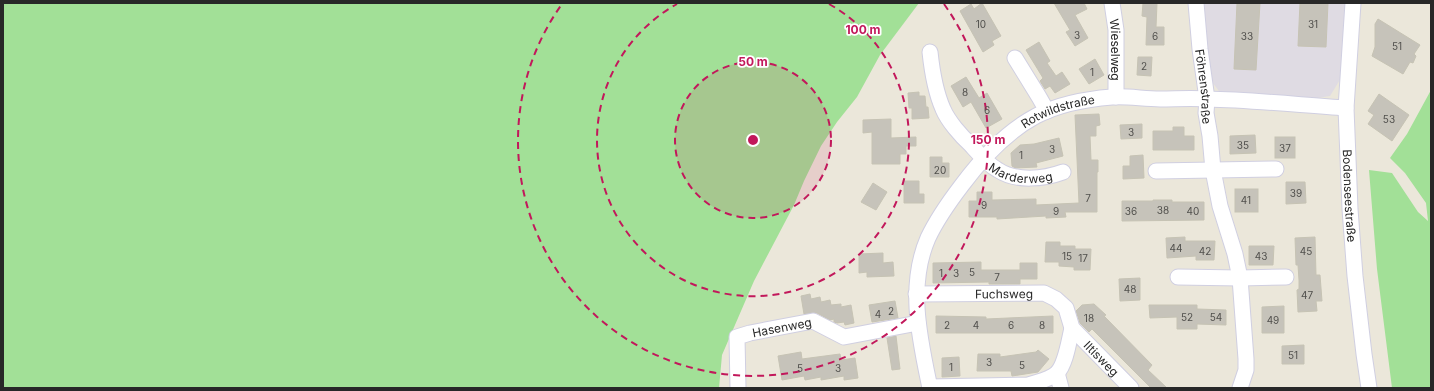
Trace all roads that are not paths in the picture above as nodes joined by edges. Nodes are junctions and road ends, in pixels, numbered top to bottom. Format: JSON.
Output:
{"nodes":[{"id":1,"x":1112,"y":3,"type":"edge"},
{"id":2,"x":1196,"y":3,"type":"edge"},
{"id":3,"x":1353,"y":3,"type":"edge"},
{"id":4,"x":930,"y":52,"type":"dead end"},
{"id":5,"x":1015,"y":58,"type":"dead end"},
{"id":6,"x":1116,"y":97,"type":"junction"},
{"id":7,"x":1207,"y":99,"type":"junction"},
{"id":8,"x":1346,"y":108,"type":"junction"},
{"id":9,"x":1047,"y":111,"type":"junction"},
{"id":10,"x":984,"y":159,"type":"junction"},
{"id":11,"x":1276,"y":169,"type":"dead end"},
{"id":12,"x":1213,"y":170,"type":"junction"},
{"id":13,"x":1156,"y":171,"type":"dead end"},
{"id":14,"x":1063,"y":172,"type":"dead end"},
{"id":15,"x":1178,"y":277,"type":"dead end"},
{"id":16,"x":1286,"y":277,"type":"dead end"},
{"id":17,"x":1240,"y":278,"type":"junction"},
{"id":18,"x":916,"y":294,"type":"junction"},
{"id":19,"x":918,"y":323,"type":"junction"},
{"id":20,"x":1072,"y":328,"type":"junction"},
{"id":21,"x":1057,"y":373,"type":"junction"},
{"id":22,"x":930,"y":387,"type":"edge"},
{"id":23,"x":738,"y":388,"type":"edge"},
{"id":24,"x":1061,"y":388,"type":"edge"},
{"id":25,"x":1131,"y":388,"type":"edge"},
{"id":26,"x":1240,"y":388,"type":"edge"},
{"id":27,"x":1370,"y":388,"type":"edge"}],
"edges":[{"from":1,"to":6,"type":"street","name":"Wieselweg"},
{"from":2,"to":7,"type":"street","name":"Föhrenstraße"},
{"from":3,"to":8,"type":"street","name":"Bodenseestraße"},
{"from":4,"to":10,"type":"street","name":"Marderweg"},
{"from":5,"to":9,"type":"street"},
{"from":6,"to":7,"type":"street","name":"Rotwildstraße"},
{"from":6,"to":9,"type":"street","name":"Rotwildstraße"},
{"from":7,"to":8,"type":"street","name":"Rotwildstraße"},
{"from":7,"to":12,"type":"street","name":"Föhrenstraße"},
{"from":8,"to":27,"type":"street","name":"Bodenseestraße"},
{"from":9,"to":10,"type":"street","name":"Rotwildstraße"},
{"from":10,"to":14,"type":"street","name":"Marderweg"},
{"from":10,"to":18,"type":"street","name":"Rotwildstraße"},
{"from":11,"to":12,"type":"street"},
{"from":12,"to":13,"type":"street"},
{"from":12,"to":17,"type":"street","name":"Föhrenstraße"},
{"from":15,"to":17,"type":"street"},
{"from":16,"to":17,"type":"street"},
{"from":17,"to":26,"type":"street","name":"Föhrenstraße"},
{"from":18,"to":19,"type":"street","name":"Rotwildstraße"},
{"from":18,"to":20,"type":"street","name":"Fuchsweg"},
{"from":19,"to":22,"type":"street","name":"Rotwildstraße"},
{"from":19,"to":23,"type":"street","name":"Hasenweg"},
{"from":20,"to":21,"type":"street"},
{"from":20,"to":25,"type":"street","name":"Iltisweg"},
{"from":21,"to":22,"type":"street"},
{"from":21,"to":24,"type":"street"}]}
